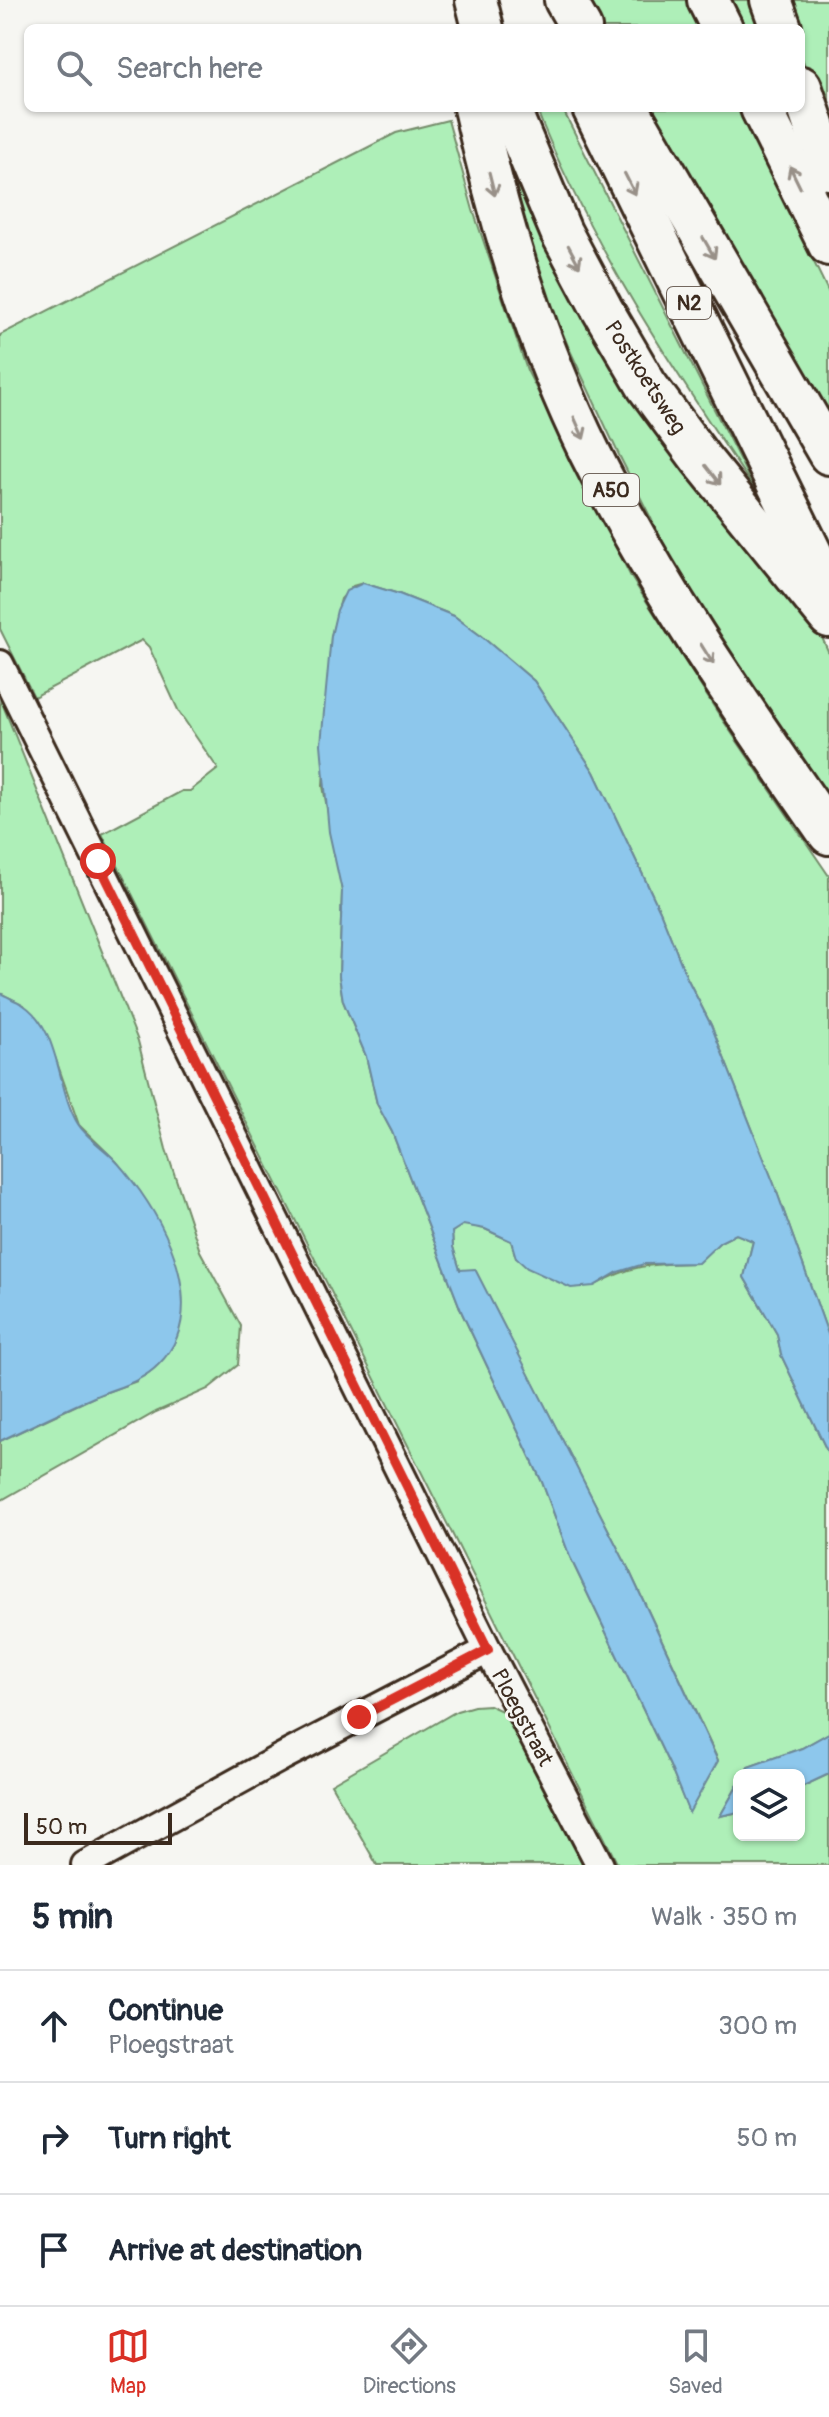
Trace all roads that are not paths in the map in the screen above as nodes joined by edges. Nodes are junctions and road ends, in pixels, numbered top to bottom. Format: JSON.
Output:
{"nodes":[{"id":1,"x":452,"y":0,"type":"edge"},
{"id":2,"x":476,"y":0,"type":"edge"},
{"id":3,"x":550,"y":0,"type":"edge"},
{"id":4,"x":565,"y":0,"type":"edge"},
{"id":5,"x":708,"y":0,"type":"edge"},
{"id":6,"x":771,"y":0,"type":"edge"},
{"id":7,"x":456,"y":24,"type":"edge"},
{"id":8,"x":482,"y":24,"type":"edge"},
{"id":9,"x":559,"y":24,"type":"edge"},
{"id":10,"x":579,"y":24,"type":"edge"},
{"id":11,"x":720,"y":24,"type":"edge"},
{"id":12,"x":780,"y":24,"type":"edge"},
{"id":13,"x":805,"y":99,"type":"edge"},
{"id":14,"x":475,"y":112,"type":"edge"},
{"id":15,"x":511,"y":112,"type":"edge"},
{"id":16,"x":595,"y":112,"type":"edge"},
{"id":17,"x":630,"y":112,"type":"edge"},
{"id":18,"x":763,"y":112,"type":"edge"},
{"id":19,"x":829,"y":169,"type":"edge"},
{"id":20,"x":829,"y":245,"type":"edge"},
{"id":21,"x":829,"y":454,"type":"edge"},
{"id":22,"x":829,"y":589,"type":"edge"},
{"id":23,"x":829,"y":617,"type":"edge"},
{"id":24,"x":0,"y":664,"type":"edge"},
{"id":25,"x":829,"y":834,"type":"edge"},
{"id":26,"x":488,"y":1650,"type":"junction"},
{"id":27,"x":85,"y":1865,"type":"edge"},
{"id":28,"x":600,"y":1865,"type":"edge"}],
"edges":[{"from":1,"to":7,"type":"highway"},
{"from":2,"to":8,"type":"highway"},
{"from":3,"to":9,"type":"highway"},
{"from":4,"to":10,"type":"highway"},
{"from":5,"to":11,"type":"highway"},
{"from":6,"to":12,"type":"highway"},
{"from":13,"to":19,"type":"highway"},
{"from":14,"to":25,"type":"highway","number":"A50","one_way":true},
{"from":15,"to":23,"type":"highway","name":"Postkoetsweg","one_way":true},
{"from":16,"to":22,"type":"highway","number":"N2","one_way":true},
{"from":17,"to":21,"type":"highway","one_way":true},
{"from":20,"to":18,"type":"highway","one_way":true},
{"from":24,"to":26,"type":"street","name":"Ploegstraat"},
{"from":26,"to":27,"type":"street"},
{"from":26,"to":28,"type":"street","name":"Ploegstraat"}]}
